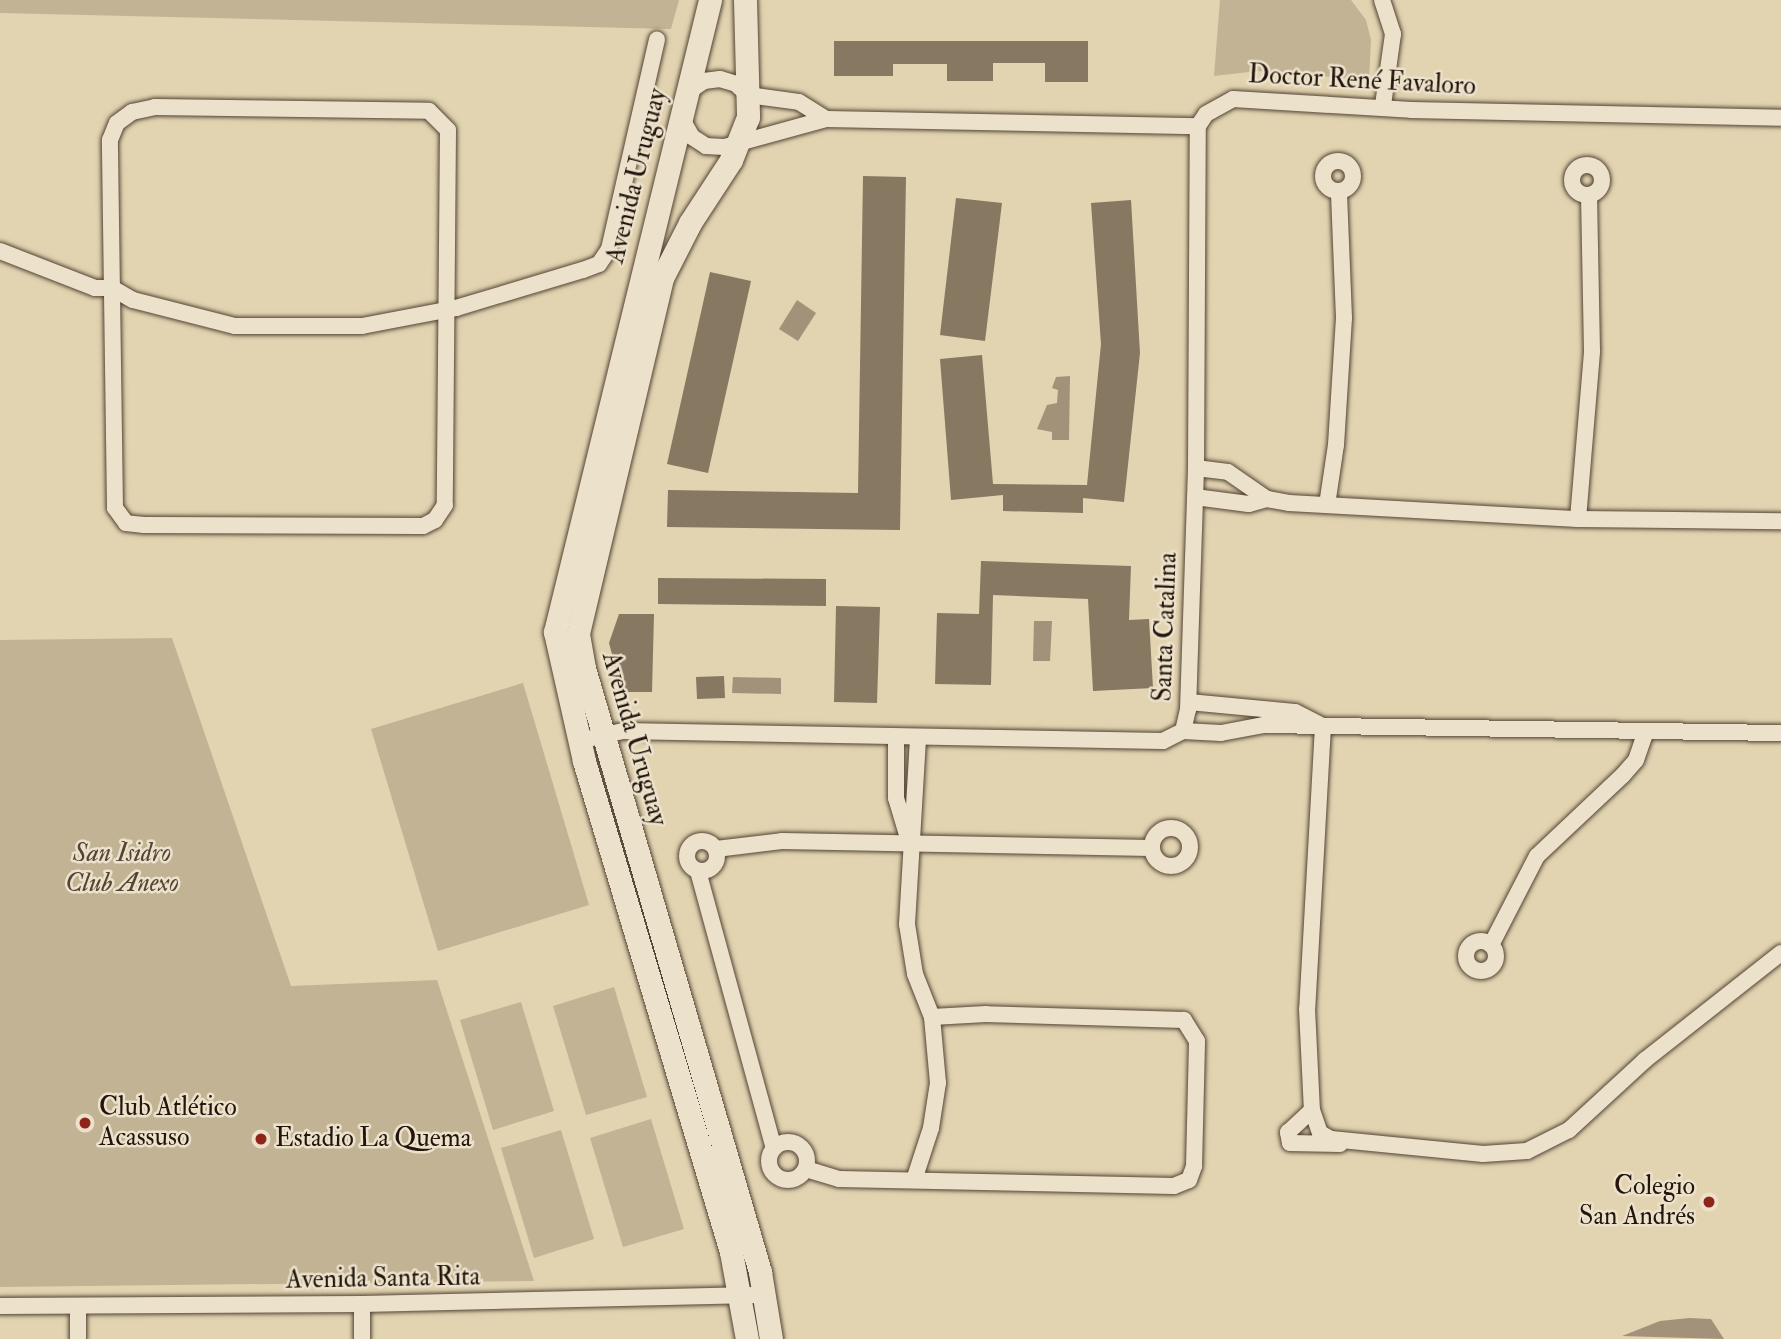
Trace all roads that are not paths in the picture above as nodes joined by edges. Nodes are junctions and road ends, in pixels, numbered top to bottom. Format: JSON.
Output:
{"nodes":[{"id":1,"x":710,"y":0,"type":"edge"},
{"id":2,"x":745,"y":0,"type":"edge"},
{"id":3,"x":1382,"y":0,"type":"edge"},
{"id":4,"x":657,"y":39,"type":"dead end"},
{"id":5,"x":748,"y":95,"type":"junction"},
{"id":6,"x":684,"y":104,"type":"junction"},
{"id":7,"x":1383,"y":105,"type":"junction"},
{"id":8,"x":1781,"y":118,"type":"edge"},
{"id":9,"x":826,"y":119,"type":"junction"},
{"id":10,"x":1198,"y":125,"type":"junction"},
{"id":11,"x":741,"y":139,"type":"junction"},
{"id":12,"x":1339,"y":191,"type":"dead end"},
{"id":13,"x":1589,"y":195,"type":"dead end"},
{"id":14,"x":0,"y":251,"type":"edge"},
{"id":15,"x":112,"y":288,"type":"junction"},
{"id":16,"x":447,"y":310,"type":"junction"},
{"id":17,"x":1196,"y":468,"type":"junction"},
{"id":18,"x":1195,"y":498,"type":"junction"},
{"id":19,"x":1267,"y":499,"type":"junction"},
{"id":20,"x":1327,"y":505,"type":"junction"},
{"id":21,"x":1578,"y":519,"type":"junction"},
{"id":22,"x":1781,"y":521,"type":"edge"},
{"id":23,"x":1189,"y":702,"type":"junction"},
{"id":24,"x":1323,"y":726,"type":"junction"},
{"id":25,"x":1182,"y":731,"type":"junction"},
{"id":26,"x":1781,"y":733,"type":"edge"},
{"id":27,"x":1645,"y":734,"type":"junction"},
{"id":28,"x":603,"y":735,"type":"junction"},
{"id":29,"x":896,"y":737,"type":"junction"},
{"id":30,"x":918,"y":737,"type":"junction"},
{"id":31,"x":579,"y":741,"type":"junction"},
{"id":32,"x":910,"y":844,"type":"junction"},
{"id":33,"x":1151,"y":848,"type":"dead end"},
{"id":34,"x":716,"y":849,"type":"junction"},
{"id":35,"x":698,"y":871,"type":"junction"},
{"id":36,"x":1491,"y":945,"type":"dead end"},
{"id":37,"x":1781,"y":953,"type":"edge"},
{"id":38,"x":932,"y":1017,"type":"junction"},
{"id":39,"x":1312,"y":1110,"type":"junction"},
{"id":40,"x":1344,"y":1143,"type":"junction"},
{"id":41,"x":774,"y":1147,"type":"junction"},
{"id":42,"x":806,"y":1169,"type":"junction"},
{"id":43,"x":914,"y":1180,"type":"junction"},
{"id":44,"x":766,"y":1295,"type":"junction"},
{"id":45,"x":742,"y":1297,"type":"junction"},
{"id":46,"x":362,"y":1304,"type":"junction"},
{"id":47,"x":0,"y":1306,"type":"edge"},
{"id":48,"x":78,"y":1306,"type":"junction"},
{"id":49,"x":78,"y":1339,"type":"edge"},
{"id":50,"x":362,"y":1339,"type":"edge"},
{"id":51,"x":747,"y":1339,"type":"edge"},
{"id":52,"x":771,"y":1339,"type":"edge"}],
"edges":[{"from":1,"to":6,"type":"main road","name":"Avenida Uruguay"},
{"from":2,"to":5,"type":"main road","name":"Avenida Uruguay"},
{"from":3,"to":7,"type":"street"},
{"from":4,"to":16,"type":"street"},
{"from":5,"to":6,"type":"street"},
{"from":5,"to":9,"type":"street"},
{"from":5,"to":11,"type":"main road","name":"Avenida Uruguay"},
{"from":6,"to":11,"type":"street"},
{"from":6,"to":31,"type":"main road","name":"Avenida Uruguay"},
{"from":7,"to":8,"type":"street","name":"Doctor René Favaloro"},
{"from":7,"to":10,"type":"street","name":"Doctor René Favaloro"},
{"from":9,"to":10,"type":"street"},
{"from":9,"to":11,"type":"street"},
{"from":10,"to":17,"type":"street","name":"Santa Catalina"},
{"from":11,"to":28,"type":"main road","name":"Avenida Uruguay"},
{"from":12,"to":20,"type":"street"},
{"from":13,"to":21,"type":"street"},
{"from":14,"to":15,"type":"street"},
{"from":15,"to":16,"type":"street"},
{"from":15,"to":16,"type":"street"},
{"from":15,"to":16,"type":"street"},
{"from":17,"to":18,"type":"street","name":"Santa Catalina"},
{"from":17,"to":19,"type":"street"},
{"from":18,"to":19,"type":"street"},
{"from":18,"to":23,"type":"street","name":"Santa Catalina"},
{"from":19,"to":20,"type":"street"},
{"from":20,"to":21,"type":"street"},
{"from":21,"to":22,"type":"street"},
{"from":23,"to":24,"type":"street"},
{"from":23,"to":25,"type":"street","name":"Santa Catalina"},
{"from":24,"to":25,"type":"street"},
{"from":24,"to":27,"type":"street"},
{"from":24,"to":39,"type":"street"},
{"from":25,"to":30,"type":"street","name":"Santa Catalina"},
{"from":26,"to":27,"type":"street"},
{"from":27,"to":36,"type":"street"},
{"from":28,"to":29,"type":"street","name":"Santa Catalina"},
{"from":28,"to":31,"type":"street","name":"Santa Catalina"},
{"from":28,"to":44,"type":"main road","name":"Avenida Uruguay"},
{"from":29,"to":30,"type":"street","name":"Santa Catalina"},
{"from":29,"to":32,"type":"street"},
{"from":30,"to":32,"type":"street"},
{"from":31,"to":45,"type":"main road","name":"Avenida Uruguay"},
{"from":32,"to":33,"type":"street"},
{"from":32,"to":34,"type":"street"},
{"from":32,"to":38,"type":"street"},
{"from":34,"to":35,"type":"street"},
{"from":34,"to":35,"type":"street"},
{"from":35,"to":41,"type":"street"},
{"from":37,"to":40,"type":"street"},
{"from":38,"to":43,"type":"street"},
{"from":38,"to":43,"type":"street"},
{"from":39,"to":40,"type":"street"},
{"from":39,"to":40,"type":"street"},
{"from":41,"to":42,"type":"street"},
{"from":41,"to":42,"type":"street"},
{"from":42,"to":43,"type":"street"},
{"from":44,"to":45,"type":"street","name":"Avenida Santa Rita"},
{"from":44,"to":52,"type":"main road","name":"Avenida Uruguay"},
{"from":45,"to":46,"type":"street","name":"Avenida Santa Rita"},
{"from":45,"to":51,"type":"main road","name":"Avenida Uruguay"},
{"from":46,"to":48,"type":"street","name":"Avenida Santa Rita"},
{"from":46,"to":50,"type":"street"},
{"from":47,"to":48,"type":"street","name":"Avenida Santa Rita"},
{"from":48,"to":49,"type":"street"}]}
